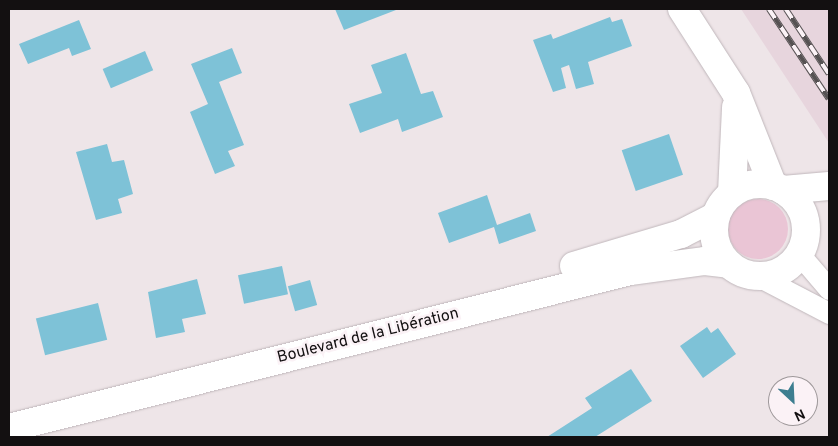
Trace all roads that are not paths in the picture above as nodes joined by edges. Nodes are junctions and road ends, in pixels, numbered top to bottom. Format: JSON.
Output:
{"nodes":[{"id":1,"x":682,"y":9,"type":"edge"},
{"id":2,"x":736,"y":93,"type":"junction"},
{"id":3,"x":829,"y":186,"type":"edge"},
{"id":4,"x":778,"y":188,"type":"junction"},
{"id":5,"x":732,"y":193,"type":"junction"},
{"id":6,"x":829,"y":202,"type":"edge"},
{"id":7,"x":716,"y":216,"type":"junction"},
{"id":8,"x":803,"y":242,"type":"junction"},
{"id":9,"x":729,"y":264,"type":"junction"},
{"id":10,"x":758,"y":276,"type":"junction"},
{"id":11,"x":829,"y":289,"type":"edge"},
{"id":12,"x":829,"y":313,"type":"edge"},
{"id":13,"x":9,"y":411,"type":"edge"},
{"id":14,"x":9,"y":428,"type":"edge"}],
"edges":[{"from":1,"to":2,"type":"street"},
{"from":2,"to":4,"type":"street"},
{"from":2,"to":5,"type":"street"},
{"from":3,"to":4,"type":"street"},
{"from":4,"to":5,"type":"street"},
{"from":4,"to":8,"type":"street"},
{"from":5,"to":7,"type":"street"},
{"from":6,"to":8,"type":"street"},
{"from":7,"to":9,"type":"street"},
{"from":7,"to":13,"type":"street","name":"Boulevard de la Libération"},
{"from":8,"to":10,"type":"street"},
{"from":8,"to":11,"type":"street"},
{"from":9,"to":10,"type":"street"},
{"from":9,"to":14,"type":"street","name":"Boulevard de la Libération"},
{"from":10,"to":12,"type":"street"}]}
